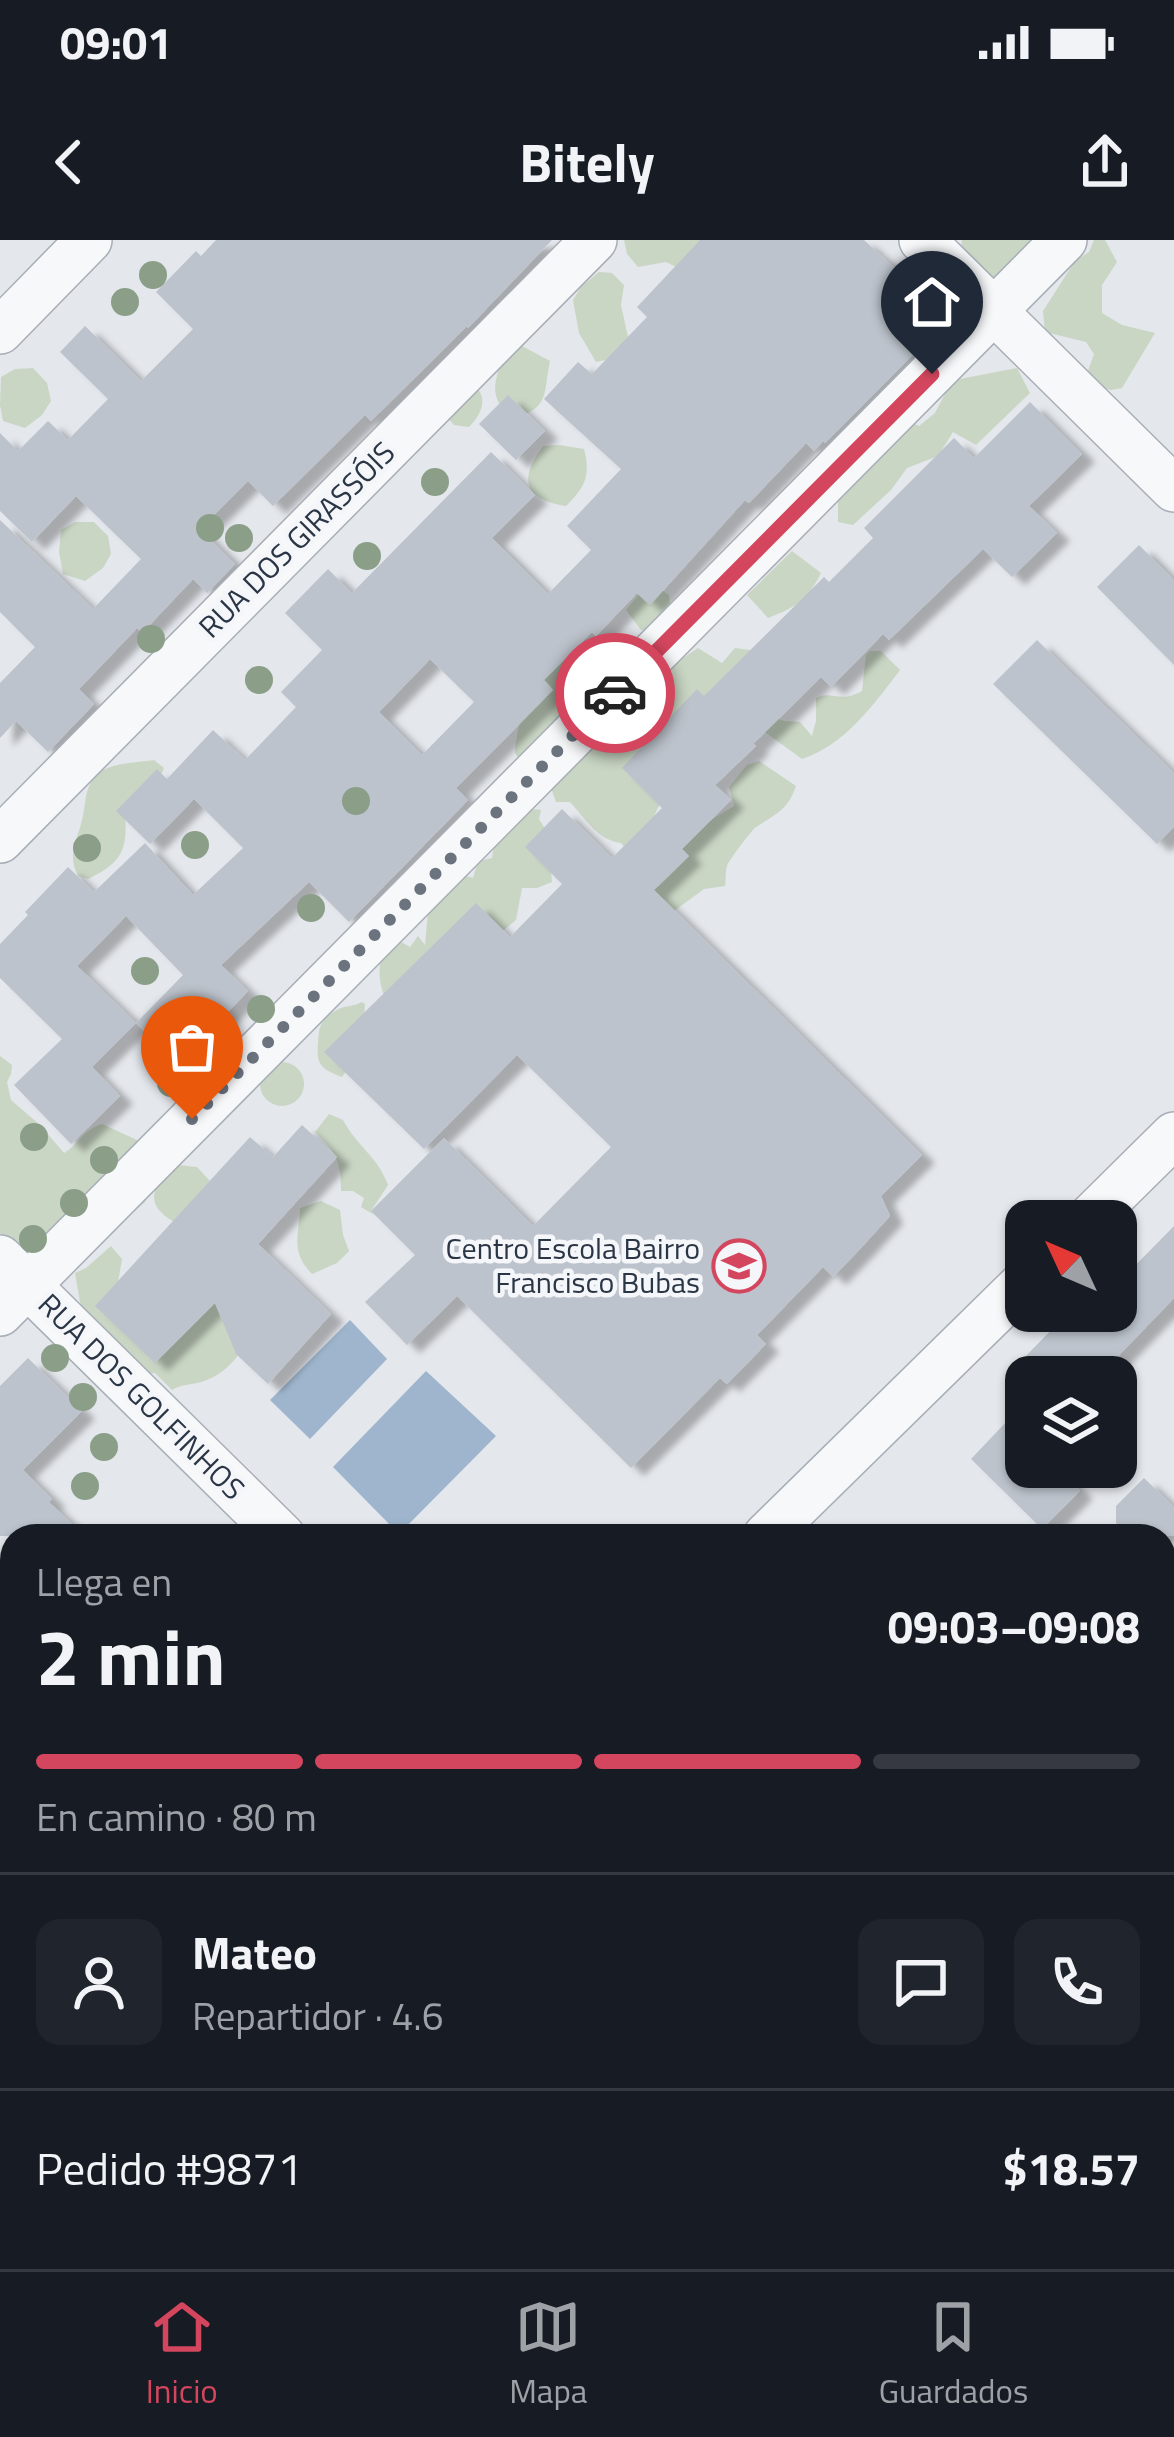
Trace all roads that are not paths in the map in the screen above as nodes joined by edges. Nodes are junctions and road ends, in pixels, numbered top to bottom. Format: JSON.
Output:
{"nodes":[{"id":1,"x":89,"y":240,"type":"edge"},
{"id":2,"x":594,"y":240,"type":"edge"},
{"id":3,"x":922,"y":240,"type":"edge"},
{"id":4,"x":1064,"y":240,"type":"edge"},
{"id":5,"x":994,"y":311,"type":"junction"},
{"id":6,"x":0,"y":332,"type":"edge"},
{"id":7,"x":1174,"y":489,"type":"edge"},
{"id":8,"x":0,"y":840,"type":"edge"},
{"id":9,"x":1174,"y":1135,"type":"edge"},
{"id":10,"x":1108,"y":1200,"type":"edge"},
{"id":11,"x":9,"y":1286,"type":"edge"},
{"id":12,"x":1005,"y":1302,"type":"edge"},
{"id":13,"x":266,"y":1524,"type":"edge"},
{"id":14,"x":778,"y":1524,"type":"edge"}],
"edges":[{"from":1,"to":6,"type":"street"},
{"from":2,"to":8,"type":"street","name":"RUA DOS GIRASSÓIS"},
{"from":3,"to":5,"type":"street"},
{"from":4,"to":5,"type":"street"},
{"from":5,"to":7,"type":"street"},
{"from":5,"to":11,"type":"street"},
{"from":9,"to":10,"type":"street"},
{"from":11,"to":13,"type":"street","name":"RUA DOS GOLFINHOS"},
{"from":12,"to":14,"type":"street"}]}
